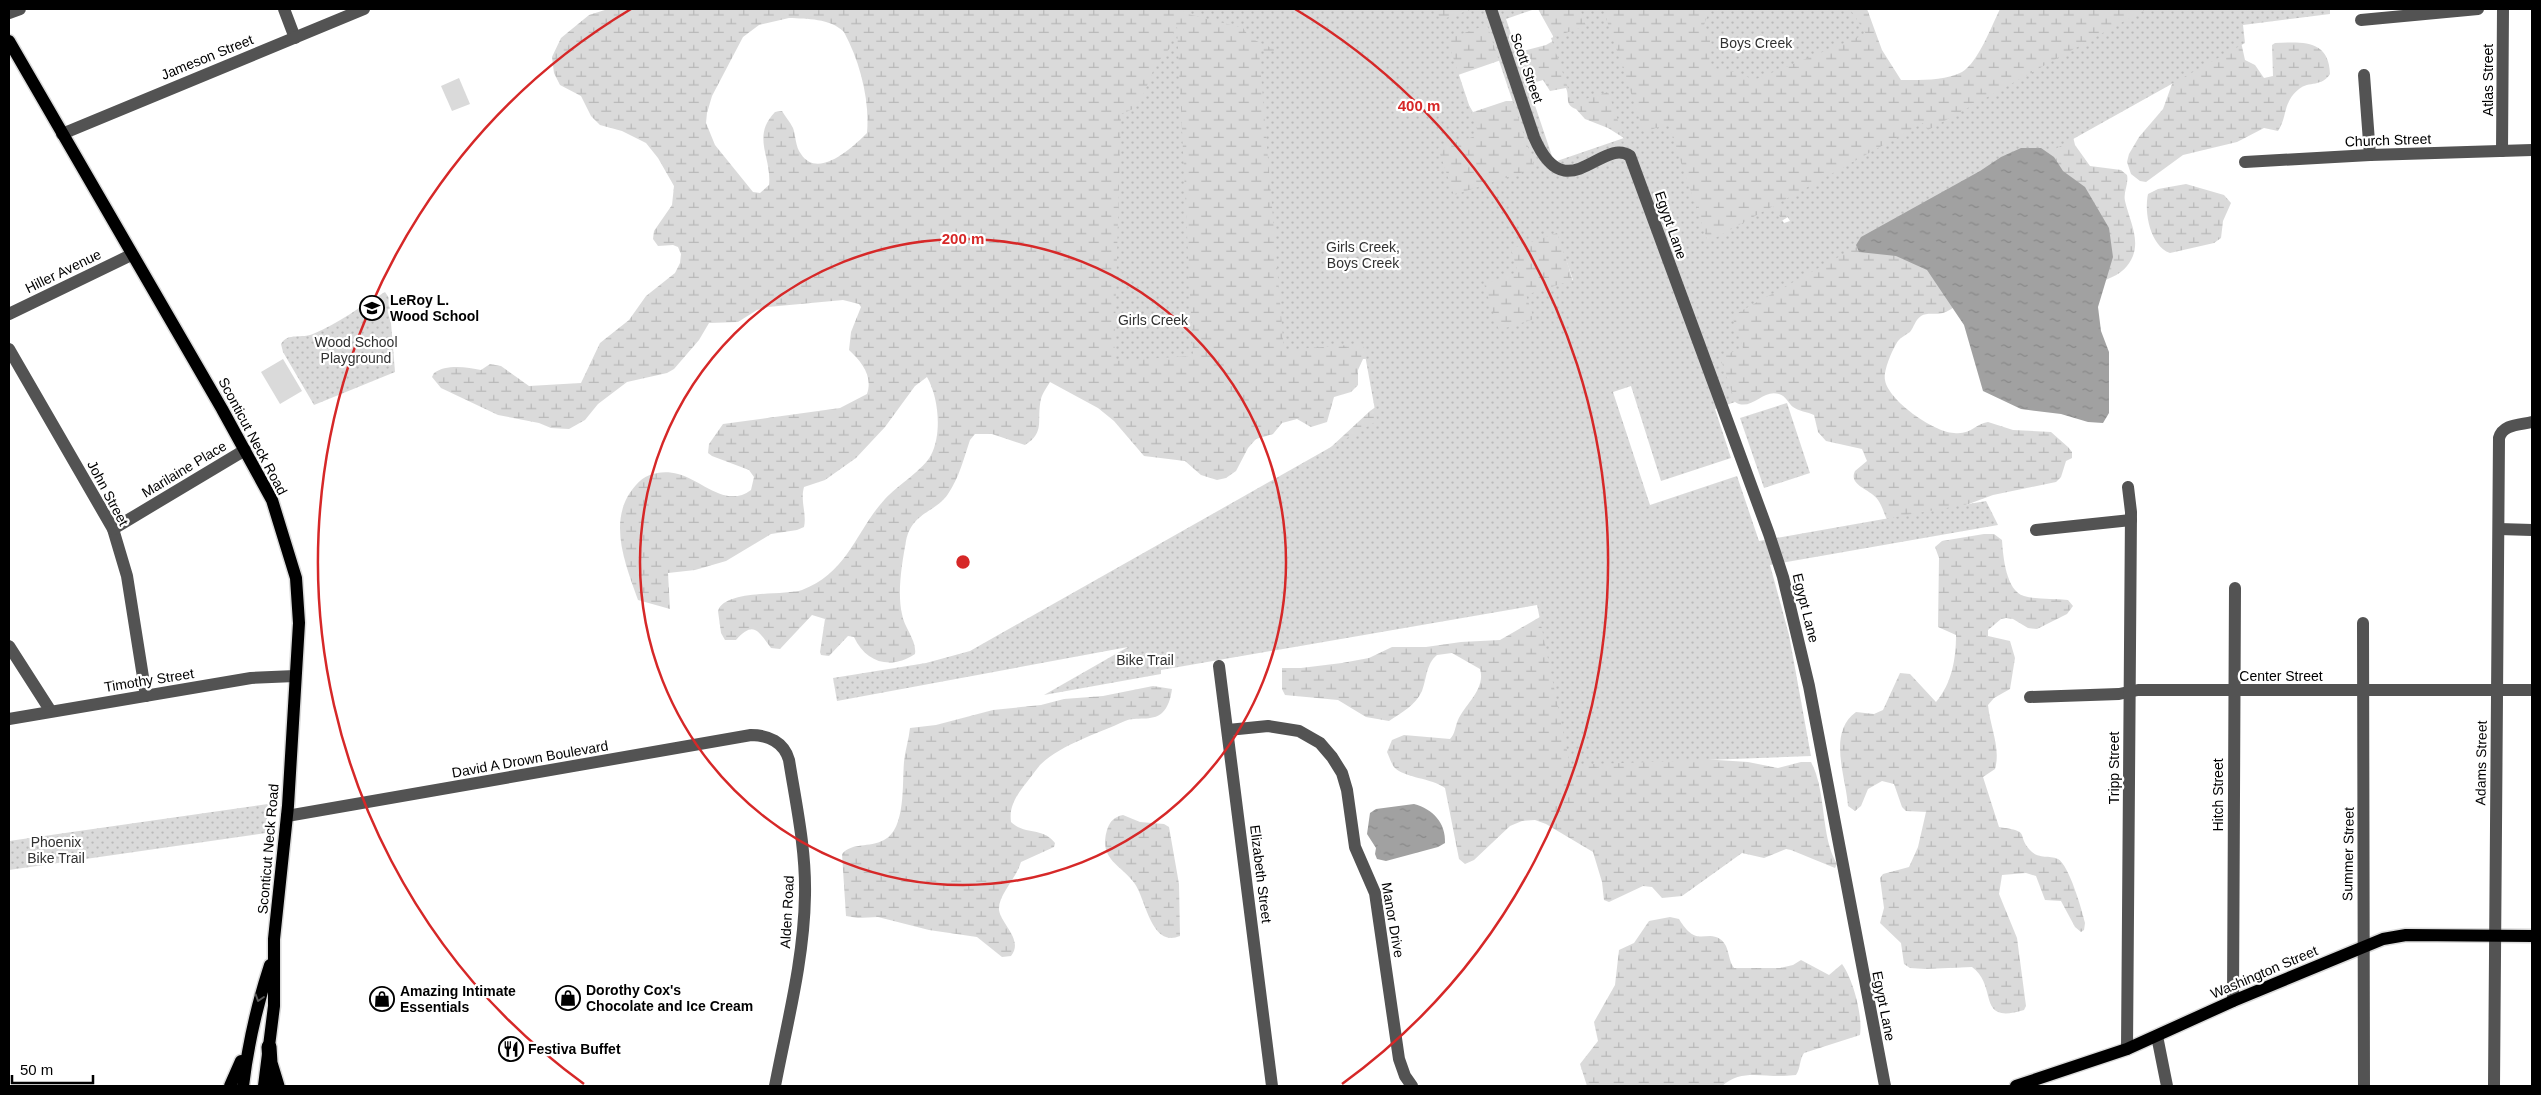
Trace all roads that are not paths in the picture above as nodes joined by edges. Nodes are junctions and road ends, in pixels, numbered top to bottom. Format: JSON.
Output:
{"nodes":[{"id":1,"x":20,"y":9,"type":"edge"},
{"id":2,"x":284,"y":9,"type":"edge"},
{"id":3,"x":364,"y":9,"type":"edge"},
{"id":4,"x":1491,"y":9,"type":"edge"},
{"id":5,"x":2478,"y":9,"type":"edge"},
{"id":6,"x":2503,"y":9,"type":"edge"},
{"id":7,"x":9,"y":14,"type":"edge"},
{"id":8,"x":2361,"y":20,"type":"dead end"},
{"id":9,"x":295,"y":38,"type":"junction"},
{"id":10,"x":10,"y":47,"type":"edge"},
{"id":11,"x":2364,"y":75,"type":"dead end"},
{"id":12,"x":62,"y":134,"type":"junction"},
{"id":13,"x":2502,"y":150,"type":"junction"},
{"id":14,"x":2532,"y":150,"type":"edge"},
{"id":15,"x":2370,"y":155,"type":"junction"},
{"id":16,"x":1630,"y":156,"type":"joint"},
{"id":17,"x":2245,"y":162,"type":"dead end"},
{"id":18,"x":131,"y":255,"type":"junction"},
{"id":19,"x":9,"y":314,"type":"edge"},
{"id":20,"x":9,"y":350,"type":"edge"},
{"id":21,"x":2532,"y":422,"type":"edge"},
{"id":22,"x":246,"y":450,"type":"junction"},
{"id":23,"x":2128,"y":487,"type":"dead end"},
{"id":24,"x":2131,"y":520,"type":"junction"},
{"id":25,"x":112,"y":529,"type":"junction"},
{"id":26,"x":2499,"y":529,"type":"junction"},
{"id":27,"x":2036,"y":530,"type":"dead end"},
{"id":28,"x":2532,"y":530,"type":"edge"},
{"id":29,"x":2235,"y":588,"type":"dead end"},
{"id":30,"x":2363,"y":623,"type":"dead end"},
{"id":31,"x":9,"y":646,"type":"edge"},
{"id":32,"x":1219,"y":666,"type":"dead end"},
{"id":33,"x":295,"y":676,"type":"junction"},
{"id":34,"x":2233,"y":690,"type":"junction"},
{"id":35,"x":2497,"y":690,"type":"junction"},
{"id":36,"x":2532,"y":690,"type":"edge"},
{"id":37,"x":2365,"y":691,"type":"junction"},
{"id":38,"x":2129,"y":692,"type":"junction"},
{"id":39,"x":146,"y":696,"type":"junction"},
{"id":40,"x":2030,"y":697,"type":"dead end"},
{"id":41,"x":50,"y":710,"type":"junction"},
{"id":42,"x":9,"y":719,"type":"edge"},
{"id":43,"x":1228,"y":730,"type":"junction"},
{"id":44,"x":778,"y":742,"type":"joint"},
{"id":45,"x":287,"y":816,"type":"junction"},
{"id":46,"x":2494,"y":936,"type":"junction"},
{"id":47,"x":2532,"y":936,"type":"edge"},
{"id":48,"x":2362,"y":946,"type":"junction"},
{"id":49,"x":274,"y":955,"type":"junction"},
{"id":50,"x":2232,"y":1001,"type":"junction"},
{"id":51,"x":2157,"y":1036,"type":"junction"},
{"id":52,"x":248,"y":1042,"type":"junction"},
{"id":53,"x":269,"y":1047,"type":"junction"},
{"id":54,"x":2127,"y":1049,"type":"junction"},
{"id":55,"x":2030,"y":1084,"type":"edge"},
{"id":56,"x":230,"y":1086,"type":"edge"},
{"id":57,"x":243,"y":1086,"type":"edge"},
{"id":58,"x":264,"y":1086,"type":"edge"},
{"id":59,"x":277,"y":1086,"type":"edge"},
{"id":60,"x":775,"y":1086,"type":"edge"},
{"id":61,"x":1272,"y":1086,"type":"edge"},
{"id":62,"x":1412,"y":1086,"type":"edge"},
{"id":63,"x":1884,"y":1086,"type":"edge"},
{"id":64,"x":2016,"y":1086,"type":"edge"},
{"id":65,"x":2167,"y":1086,"type":"edge"},
{"id":66,"x":2364,"y":1086,"type":"edge"},
{"id":67,"x":2494,"y":1086,"type":"edge"}],
"edges":[{"from":1,"to":7,"type":"street"},
{"from":2,"to":9,"type":"street"},
{"from":3,"to":9,"type":"street","name":"Jameson Street"},
{"from":4,"to":16,"type":"street","name":"Scott Street"},
{"from":5,"to":8,"type":"street"},
{"from":6,"to":13,"type":"street","name":"Atlas Street"},
{"from":9,"to":12,"type":"street","name":"Jameson Street"},
{"from":10,"to":12,"type":"main road","name":"Sconticut Neck Road"},
{"from":11,"to":15,"type":"street"},
{"from":12,"to":18,"type":"main road","name":"Sconticut Neck Road"},
{"from":13,"to":14,"type":"street","name":"Church Street"},
{"from":13,"to":15,"type":"street","name":"Church Street"},
{"from":15,"to":17,"type":"street","name":"Church Street"},
{"from":16,"to":63,"type":"street","name":"Egypt Lane"},
{"from":18,"to":19,"type":"street","name":"Hiller Avenue"},
{"from":18,"to":22,"type":"main road","name":"Sconticut Neck Road"},
{"from":20,"to":25,"type":"street","name":"John Street"},
{"from":21,"to":26,"type":"street","name":"Adams Street"},
{"from":22,"to":25,"type":"street","name":"Marilaine Place"},
{"from":22,"to":33,"type":"main road","name":"Sconticut Neck Road"},
{"from":23,"to":24,"type":"street","name":"Tripp Street"},
{"from":24,"to":27,"type":"street"},
{"from":24,"to":38,"type":"street","name":"Tripp Street"},
{"from":25,"to":39,"type":"street","name":"John Street"},
{"from":26,"to":28,"type":"street"},
{"from":26,"to":35,"type":"street","name":"Adams Street"},
{"from":29,"to":34,"type":"street","name":"Hitch Street"},
{"from":30,"to":37,"type":"street","name":"Summer Street"},
{"from":31,"to":41,"type":"street"},
{"from":32,"to":43,"type":"street","name":"Elizabeth Street"},
{"from":33,"to":39,"type":"street","name":"Timothy Street"},
{"from":33,"to":45,"type":"main road","name":"Sconticut Neck Road"},
{"from":34,"to":37,"type":"street","name":"Center Street"},
{"from":34,"to":38,"type":"street","name":"Center Street"},
{"from":34,"to":50,"type":"street","name":"Hitch Street"},
{"from":35,"to":36,"type":"street","name":"Center Street"},
{"from":35,"to":37,"type":"street","name":"Center Street"},
{"from":35,"to":46,"type":"street","name":"Adams Street"},
{"from":37,"to":48,"type":"street","name":"Summer Street"},
{"from":38,"to":40,"type":"street","name":"Center Street"},
{"from":38,"to":54,"type":"street","name":"Tripp Street"},
{"from":39,"to":41,"type":"street","name":"Timothy Street"},
{"from":41,"to":42,"type":"street","name":"Timothy Street"},
{"from":43,"to":61,"type":"street","name":"Elizabeth Street"},
{"from":43,"to":62,"type":"street","name":"Manor Drive"},
{"from":44,"to":45,"type":"street","name":"David A Drown Boulevard"},
{"from":44,"to":60,"type":"street","name":"Alden Road"},
{"from":45,"to":49,"type":"main road","name":"Sconticut Neck Road"},
{"from":46,"to":47,"type":"main road","name":"Washington Street"},
{"from":46,"to":48,"type":"main road","name":"Washington Street"},
{"from":46,"to":67,"type":"street","name":"Adams Street"},
{"from":48,"to":50,"type":"main road","name":"Washington Street"},
{"from":48,"to":66,"type":"street","name":"Summer Street"},
{"from":49,"to":52,"type":"main road","name":"Sconticut Neck Road","one_way":true},
{"from":49,"to":53,"type":"main road","name":"Sconticut Neck Road"},
{"from":50,"to":51,"type":"main road","name":"Washington Street"},
{"from":51,"to":54,"type":"main road","name":"Washington Street"},
{"from":51,"to":65,"type":"street"},
{"from":52,"to":56,"type":"main road"},
{"from":52,"to":57,"type":"main road","name":"Sconticut Neck Road"},
{"from":53,"to":58,"type":"main road","name":"Sconticut Neck Road"},
{"from":53,"to":59,"type":"highway"},
{"from":54,"to":55,"type":"main road","name":"Washington Street"},
{"from":55,"to":64,"type":"main road","name":"Washington Street"}]}
